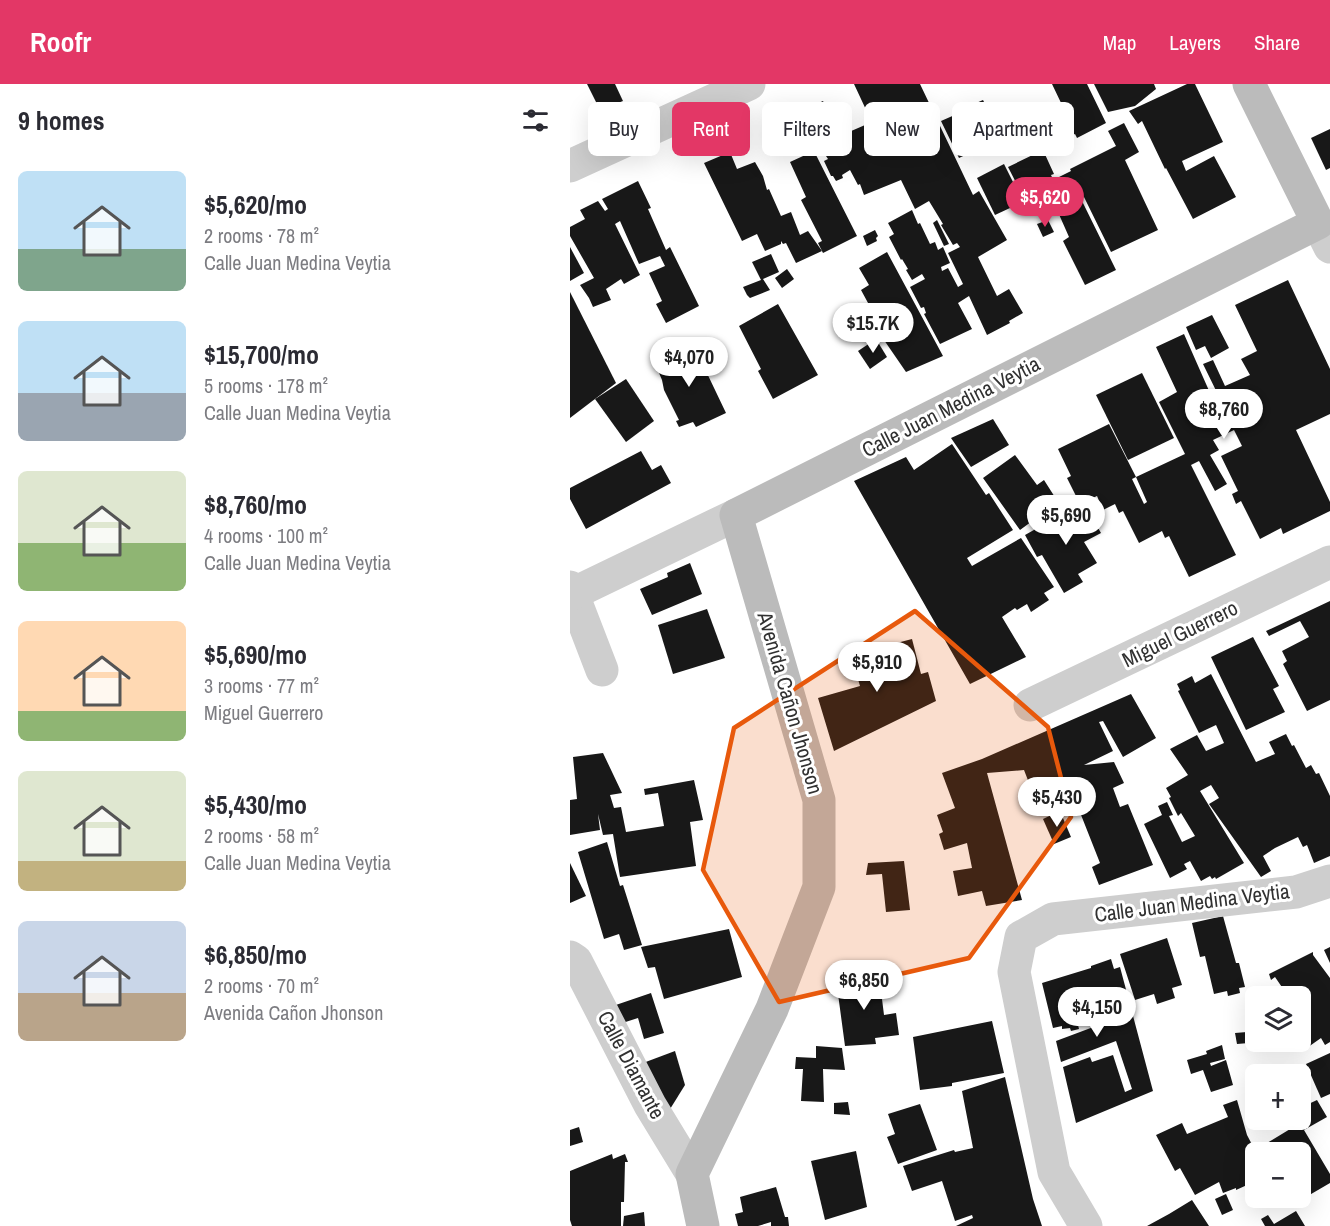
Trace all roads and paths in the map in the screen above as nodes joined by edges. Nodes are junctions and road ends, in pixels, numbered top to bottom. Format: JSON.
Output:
{"nodes":[{"id":1,"x":749,"y":84,"type":"edge"},
{"id":2,"x":1249,"y":84,"type":"edge"},
{"id":3,"x":570,"y":166,"type":"edge"},
{"id":4,"x":1326,"y":229,"type":"edge"},
{"id":5,"x":736,"y":515,"type":"junction"},
{"id":6,"x":1330,"y":562,"type":"edge"},
{"id":7,"x":571,"y":592,"type":"edge"},
{"id":8,"x":602,"y":670,"type":"dead end"},
{"id":9,"x":1030,"y":705,"type":"dead end"},
{"id":10,"x":1330,"y":881,"type":"edge"},
{"id":11,"x":570,"y":957,"type":"edge"},
{"id":12,"x":692,"y":1174,"type":"junction"},
{"id":13,"x":703,"y":1226,"type":"edge"},
{"id":14,"x":1086,"y":1226,"type":"edge"}],
"edges":[{"from":1,"to":3,"type":"street"},
{"from":2,"to":4,"type":"main road"},
{"from":4,"to":5,"type":"main road","name":"Calle Juan Medina Veytia"},
{"from":5,"to":7,"type":"street","name":"Calle Juan Medina Veytia"},
{"from":5,"to":12,"type":"main road","name":"Avenida Cañon Jhonson"},
{"from":6,"to":9,"type":"street","name":"Miguel Guerrero"},
{"from":7,"to":8,"type":"street"},
{"from":10,"to":14,"type":"street","name":"Calle Juan Medina Veytia"},
{"from":11,"to":12,"type":"street","name":"Calle Diamante"},
{"from":12,"to":13,"type":"main road"}]}
